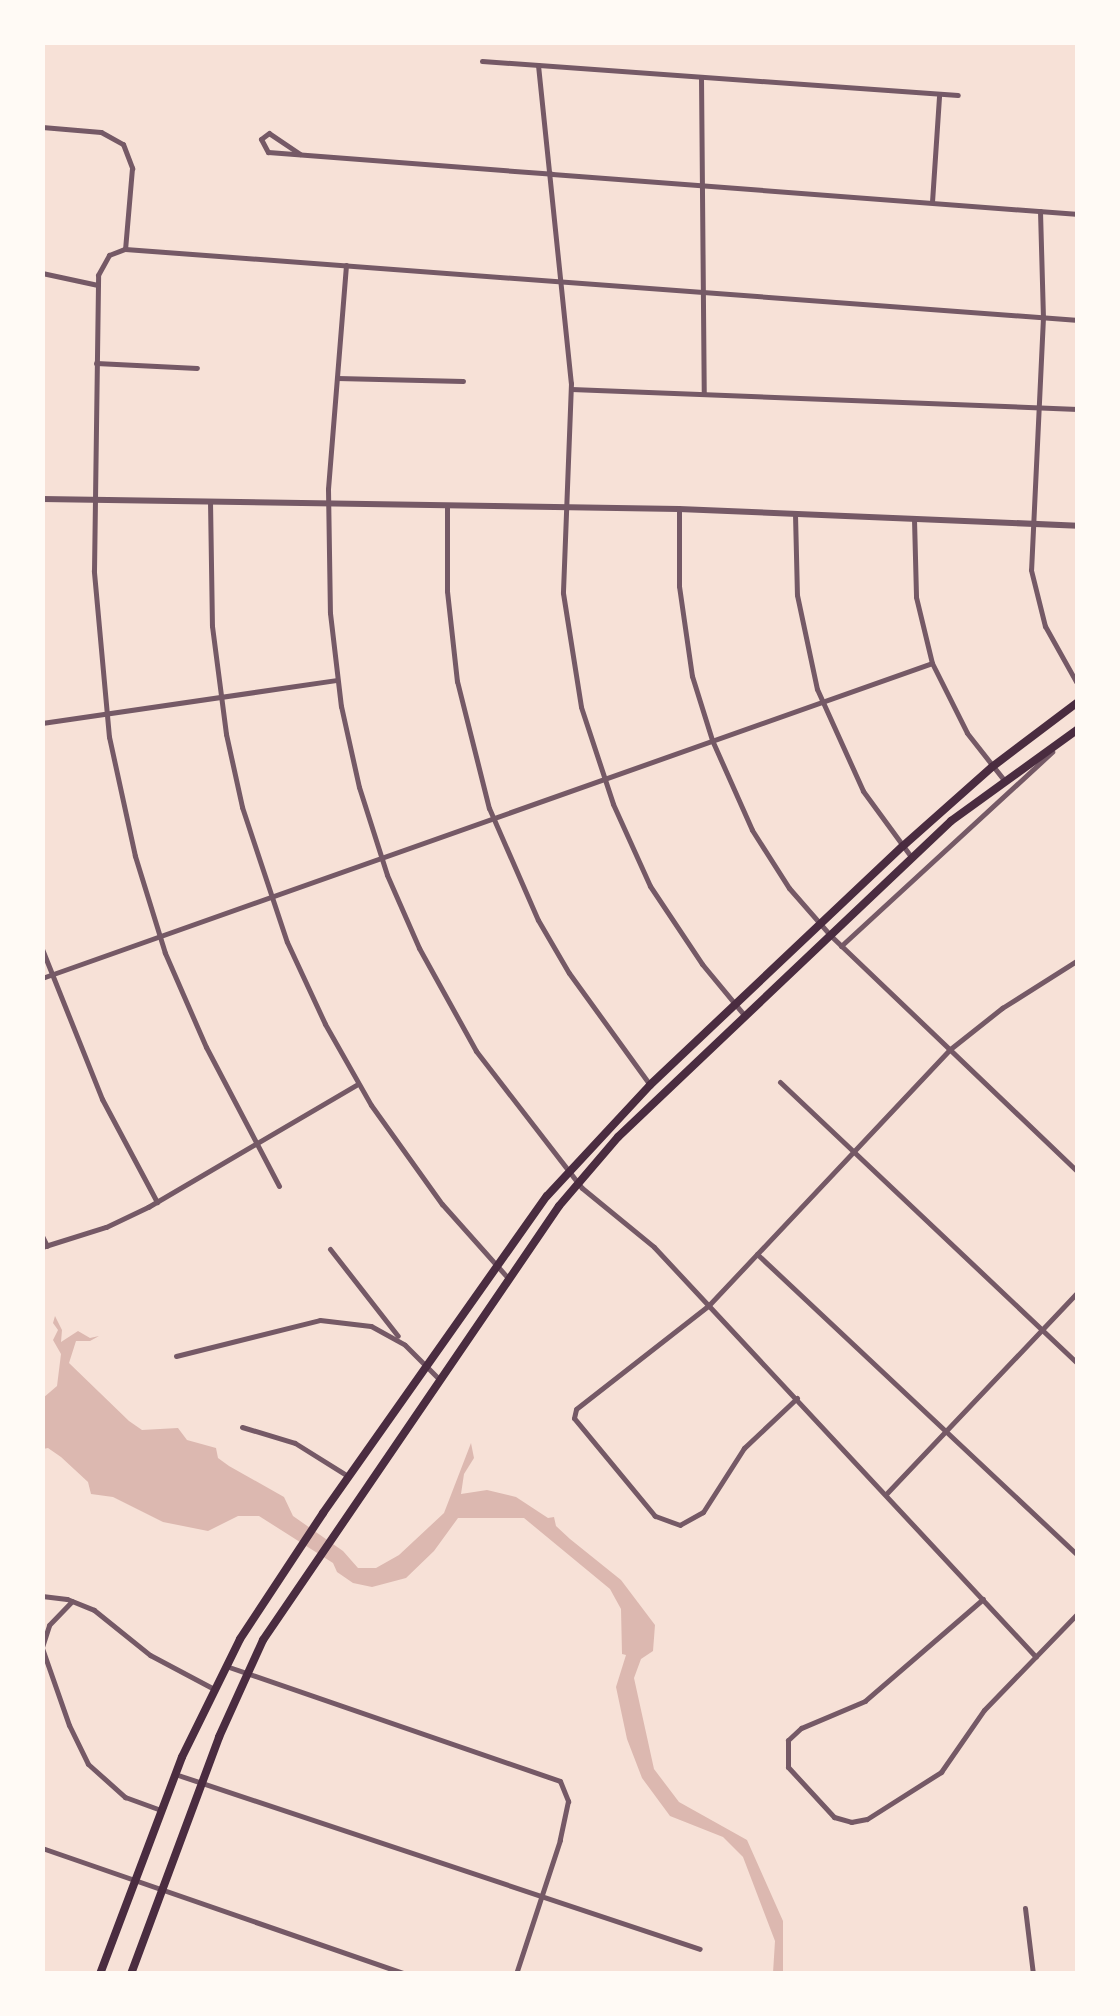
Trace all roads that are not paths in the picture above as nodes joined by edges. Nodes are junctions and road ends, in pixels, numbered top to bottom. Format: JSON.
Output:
{"nodes":[{"id":1,"x":482,"y":61,"type":"dead end"},
{"id":2,"x":538,"y":65,"type":"junction"},
{"id":3,"x":701,"y":75,"type":"junction"},
{"id":4,"x":939,"y":95,"type":"junction"},
{"id":5,"x":958,"y":95,"type":"dead end"},
{"id":6,"x":42,"y":127,"type":"edge"},
{"id":7,"x":300,"y":154,"type":"junction"},
{"id":8,"x":552,"y":174,"type":"junction"},
{"id":9,"x":700,"y":185,"type":"junction"},
{"id":10,"x":932,"y":202,"type":"junction"},
{"id":11,"x":1040,"y":211,"type":"junction"},
{"id":12,"x":1078,"y":214,"type":"edge"},
{"id":13,"x":125,"y":249,"type":"junction"},
{"id":14,"x":346,"y":266,"type":"junction"},
{"id":15,"x":42,"y":273,"type":"edge"},
{"id":16,"x":563,"y":282,"type":"junction"},
{"id":17,"x":98,"y":285,"type":"junction"},
{"id":18,"x":701,"y":290,"type":"junction"},
{"id":19,"x":1043,"y":317,"type":"junction"},
{"id":20,"x":1078,"y":320,"type":"edge"},
{"id":21,"x":96,"y":363,"type":"junction"},
{"id":22,"x":197,"y":368,"type":"dead end"},
{"id":23,"x":337,"y":378,"type":"junction"},
{"id":24,"x":463,"y":381,"type":"dead end"},
{"id":25,"x":571,"y":388,"type":"junction"},
{"id":26,"x":704,"y":394,"type":"junction"},
{"id":27,"x":1037,"y":408,"type":"junction"},
{"id":28,"x":1078,"y":409,"type":"edge"},
{"id":29,"x":42,"y":498,"type":"edge"},
{"id":30,"x":95,"y":500,"type":"junction"},
{"id":31,"x":210,"y":501,"type":"junction"},
{"id":32,"x":328,"y":503,"type":"junction"},
{"id":33,"x":446,"y":506,"type":"junction"},
{"id":34,"x":564,"y":507,"type":"junction"},
{"id":35,"x":679,"y":510,"type":"junction"},
{"id":36,"x":795,"y":514,"type":"junction"},
{"id":37,"x":914,"y":519,"type":"junction"},
{"id":38,"x":1030,"y":524,"type":"junction"},
{"id":39,"x":1078,"y":526,"type":"edge"},
{"id":40,"x":932,"y":662,"type":"junction"},
{"id":41,"x":337,"y":680,"type":"junction"},
{"id":42,"x":1078,"y":685,"type":"edge"},
{"id":43,"x":221,"y":698,"type":"junction"},
{"id":44,"x":821,"y":702,"type":"junction"},
{"id":45,"x":1078,"y":702,"type":"edge"},
{"id":46,"x":105,"y":714,"type":"junction"},
{"id":47,"x":42,"y":723,"type":"edge"},
{"id":48,"x":1075,"y":731,"type":"edge"},
{"id":49,"x":712,"y":740,"type":"junction"},
{"id":50,"x":992,"y":767,"type":"junction"},
{"id":51,"x":603,"y":778,"type":"junction"},
{"id":52,"x":1004,"y":780,"type":"junction"},
{"id":53,"x":493,"y":818,"type":"junction"},
{"id":54,"x":903,"y":846,"type":"junction"},
{"id":55,"x":382,"y":858,"type":"junction"},
{"id":56,"x":912,"y":858,"type":"junction"},
{"id":57,"x":270,"y":897,"type":"junction"},
{"id":58,"x":820,"y":924,"type":"junction"},
{"id":59,"x":830,"y":935,"type":"junction"},
{"id":60,"x":160,"y":936,"type":"junction"},
{"id":61,"x":840,"y":946,"type":"junction"},
{"id":62,"x":42,"y":949,"type":"edge"},
{"id":63,"x":1078,"y":960,"type":"edge"},
{"id":64,"x":51,"y":975,"type":"junction"},
{"id":65,"x":42,"y":978,"type":"edge"},
{"id":66,"x":735,"y":1004,"type":"junction"},
{"id":67,"x":745,"y":1016,"type":"junction"},
{"id":68,"x":949,"y":1050,"type":"junction"},
{"id":69,"x":780,"y":1082,"type":"dead end"},
{"id":70,"x":358,"y":1084,"type":"junction"},
{"id":71,"x":650,"y":1085,"type":"junction"},
{"id":72,"x":256,"y":1143,"type":"junction"},
{"id":73,"x":853,"y":1151,"type":"junction"},
{"id":74,"x":568,"y":1170,"type":"junction"},
{"id":75,"x":1078,"y":1172,"type":"edge"},
{"id":76,"x":578,"y":1182,"type":"junction"},
{"id":77,"x":279,"y":1186,"type":"dead end"},
{"id":78,"x":157,"y":1202,"type":"junction"},
{"id":79,"x":42,"y":1236,"type":"edge"},
{"id":80,"x":45,"y":1246,"type":"edge"},
{"id":81,"x":330,"y":1249,"type":"dead end"},
{"id":82,"x":757,"y":1254,"type":"junction"},
{"id":83,"x":496,"y":1265,"type":"junction"},
{"id":84,"x":507,"y":1277,"type":"junction"},
{"id":85,"x":1078,"y":1292,"type":"edge"},
{"id":86,"x":709,"y":1304,"type":"junction"},
{"id":87,"x":1042,"y":1331,"type":"junction"},
{"id":88,"x":404,"y":1344,"type":"junction"},
{"id":89,"x":176,"y":1356,"type":"dead end"},
{"id":90,"x":1078,"y":1364,"type":"edge"},
{"id":91,"x":426,"y":1365,"type":"junction"},
{"id":92,"x":438,"y":1378,"type":"junction"},
{"id":93,"x":797,"y":1398,"type":"junction"},
{"id":94,"x":242,"y":1427,"type":"dead end"},
{"id":95,"x":947,"y":1432,"type":"junction"},
{"id":96,"x":348,"y":1476,"type":"junction"},
{"id":97,"x":887,"y":1493,"type":"junction"},
{"id":98,"x":1078,"y":1555,"type":"edge"},
{"id":99,"x":42,"y":1596,"type":"edge"},
{"id":100,"x":982,"y":1600,"type":"junction"},
{"id":101,"x":72,"y":1601,"type":"junction"},
{"id":102,"x":1078,"y":1613,"type":"edge"},
{"id":103,"x":42,"y":1648,"type":"edge"},
{"id":104,"x":1036,"y":1657,"type":"junction"},
{"id":105,"x":226,"y":1666,"type":"junction"},
{"id":106,"x":246,"y":1673,"type":"junction"},
{"id":107,"x":214,"y":1689,"type":"junction"},
{"id":108,"x":175,"y":1774,"type":"junction"},
{"id":109,"x":202,"y":1783,"type":"junction"},
{"id":110,"x":161,"y":1810,"type":"junction"},
{"id":111,"x":42,"y":1848,"type":"edge"},
{"id":112,"x":134,"y":1882,"type":"junction"},
{"id":113,"x":162,"y":1891,"type":"junction"},
{"id":114,"x":541,"y":1897,"type":"junction"},
{"id":115,"x":1025,"y":1908,"type":"dead end"},
{"id":116,"x":700,"y":1950,"type":"dead end"},
{"id":117,"x":100,"y":1974,"type":"edge"},
{"id":118,"x":131,"y":1974,"type":"edge"},
{"id":119,"x":404,"y":1974,"type":"edge"},
{"id":120,"x":516,"y":1974,"type":"edge"},
{"id":121,"x":1033,"y":1974,"type":"edge"}],
"edges":[{"from":1,"to":2,"type":"street"},
{"from":2,"to":3,"type":"street"},
{"from":2,"to":8,"type":"street"},
{"from":3,"to":4,"type":"street"},
{"from":3,"to":9,"type":"street"},
{"from":4,"to":5,"type":"street"},
{"from":4,"to":10,"type":"street"},
{"from":6,"to":13,"type":"street"},
{"from":7,"to":7,"type":"street"},
{"from":7,"to":8,"type":"street"},
{"from":8,"to":9,"type":"street"},
{"from":8,"to":16,"type":"street"},
{"from":9,"to":10,"type":"street"},
{"from":9,"to":18,"type":"street"},
{"from":10,"to":11,"type":"street"},
{"from":11,"to":12,"type":"street"},
{"from":11,"to":19,"type":"street"},
{"from":13,"to":14,"type":"street"},
{"from":13,"to":17,"type":"street"},
{"from":14,"to":16,"type":"street"},
{"from":14,"to":23,"type":"street"},
{"from":15,"to":17,"type":"street"},
{"from":16,"to":18,"type":"street"},
{"from":16,"to":25,"type":"street"},
{"from":17,"to":21,"type":"street"},
{"from":18,"to":19,"type":"street"},
{"from":18,"to":26,"type":"street"},
{"from":19,"to":20,"type":"street"},
{"from":19,"to":27,"type":"street"},
{"from":21,"to":22,"type":"street"},
{"from":21,"to":30,"type":"street"},
{"from":23,"to":24,"type":"street"},
{"from":23,"to":32,"type":"street"},
{"from":25,"to":26,"type":"street"},
{"from":25,"to":34,"type":"street"},
{"from":26,"to":27,"type":"street"},
{"from":27,"to":28,"type":"street"},
{"from":27,"to":38,"type":"street"},
{"from":29,"to":30,"type":"street"},
{"from":30,"to":31,"type":"street"},
{"from":30,"to":46,"type":"street"},
{"from":31,"to":32,"type":"street"},
{"from":31,"to":43,"type":"street"},
{"from":32,"to":33,"type":"street"},
{"from":32,"to":41,"type":"street"},
{"from":33,"to":34,"type":"street"},
{"from":33,"to":53,"type":"street"},
{"from":34,"to":35,"type":"street"},
{"from":34,"to":51,"type":"street"},
{"from":35,"to":36,"type":"street"},
{"from":35,"to":49,"type":"street"},
{"from":36,"to":37,"type":"street"},
{"from":36,"to":44,"type":"street"},
{"from":37,"to":38,"type":"street"},
{"from":37,"to":40,"type":"street"},
{"from":38,"to":39,"type":"street"},
{"from":38,"to":42,"type":"street"},
{"from":40,"to":44,"type":"street"},
{"from":40,"to":50,"type":"street"},
{"from":41,"to":43,"type":"street"},
{"from":41,"to":55,"type":"street"},
{"from":43,"to":46,"type":"street"},
{"from":43,"to":57,"type":"street"},
{"from":44,"to":49,"type":"street"},
{"from":44,"to":54,"type":"street"},
{"from":45,"to":50,"type":"main road"},
{"from":46,"to":47,"type":"street"},
{"from":46,"to":60,"type":"street"},
{"from":48,"to":52,"type":"main road"},
{"from":48,"to":61,"type":"street"},
{"from":49,"to":51,"type":"street"},
{"from":49,"to":58,"type":"street"},
{"from":50,"to":52,"type":"street"},
{"from":50,"to":54,"type":"main road"},
{"from":51,"to":53,"type":"street"},
{"from":51,"to":66,"type":"street"},
{"from":52,"to":56,"type":"main road"},
{"from":53,"to":55,"type":"street"},
{"from":53,"to":71,"type":"street"},
{"from":54,"to":56,"type":"street"},
{"from":54,"to":58,"type":"main road"},
{"from":55,"to":57,"type":"street"},
{"from":55,"to":74,"type":"street"},
{"from":56,"to":59,"type":"main road"},
{"from":57,"to":60,"type":"street"},
{"from":57,"to":70,"type":"street"},
{"from":58,"to":59,"type":"street"},
{"from":58,"to":66,"type":"main road"},
{"from":59,"to":61,"type":"street"},
{"from":59,"to":67,"type":"main road"},
{"from":60,"to":64,"type":"street"},
{"from":60,"to":72,"type":"street"},
{"from":61,"to":68,"type":"street"},
{"from":62,"to":64,"type":"street"},
{"from":63,"to":68,"type":"street"},
{"from":64,"to":65,"type":"street"},
{"from":64,"to":78,"type":"street"},
{"from":66,"to":67,"type":"street"},
{"from":66,"to":71,"type":"main road"},
{"from":67,"to":76,"type":"main road"},
{"from":68,"to":73,"type":"street"},
{"from":68,"to":75,"type":"street"},
{"from":69,"to":73,"type":"street"},
{"from":70,"to":72,"type":"street"},
{"from":70,"to":83,"type":"street"},
{"from":71,"to":74,"type":"main road"},
{"from":72,"to":77,"type":"street"},
{"from":72,"to":78,"type":"street"},
{"from":73,"to":82,"type":"street"},
{"from":73,"to":87,"type":"street"},
{"from":74,"to":76,"type":"street"},
{"from":74,"to":83,"type":"main road"},
{"from":76,"to":84,"type":"main road"},
{"from":76,"to":86,"type":"street"},
{"from":78,"to":80,"type":"street"},
{"from":79,"to":80,"type":"street"},
{"from":81,"to":88,"type":"street"},
{"from":82,"to":86,"type":"street"},
{"from":82,"to":95,"type":"street"},
{"from":83,"to":84,"type":"street"},
{"from":83,"to":91,"type":"main road"},
{"from":84,"to":92,"type":"main road"},
{"from":85,"to":87,"type":"street"},
{"from":86,"to":93,"type":"street"},
{"from":86,"to":93,"type":"street"},
{"from":87,"to":90,"type":"street"},
{"from":87,"to":95,"type":"street"},
{"from":88,"to":89,"type":"street"},
{"from":88,"to":91,"type":"street"},
{"from":91,"to":92,"type":"street"},
{"from":91,"to":96,"type":"main road"},
{"from":92,"to":106,"type":"main road"},
{"from":93,"to":97,"type":"street"},
{"from":94,"to":96,"type":"street"},
{"from":95,"to":97,"type":"street"},
{"from":95,"to":98,"type":"street"},
{"from":96,"to":105,"type":"main road"},
{"from":97,"to":100,"type":"street"},
{"from":99,"to":101,"type":"street"},
{"from":100,"to":104,"type":"street"},
{"from":100,"to":104,"type":"street"},
{"from":101,"to":103,"type":"street"},
{"from":101,"to":107,"type":"street"},
{"from":102,"to":104,"type":"street"},
{"from":103,"to":110,"type":"street"},
{"from":105,"to":106,"type":"street"},
{"from":105,"to":107,"type":"main road"},
{"from":106,"to":109,"type":"main road"},
{"from":106,"to":114,"type":"street"},
{"from":107,"to":108,"type":"main road"},
{"from":108,"to":109,"type":"street"},
{"from":108,"to":110,"type":"main road"},
{"from":109,"to":113,"type":"main road"},
{"from":109,"to":114,"type":"street"},
{"from":110,"to":112,"type":"main road"},
{"from":111,"to":112,"type":"street"},
{"from":112,"to":113,"type":"street"},
{"from":112,"to":117,"type":"main road"},
{"from":113,"to":118,"type":"main road"},
{"from":113,"to":119,"type":"street"},
{"from":114,"to":116,"type":"street"},
{"from":114,"to":120,"type":"street"},
{"from":115,"to":121,"type":"street"}]}
